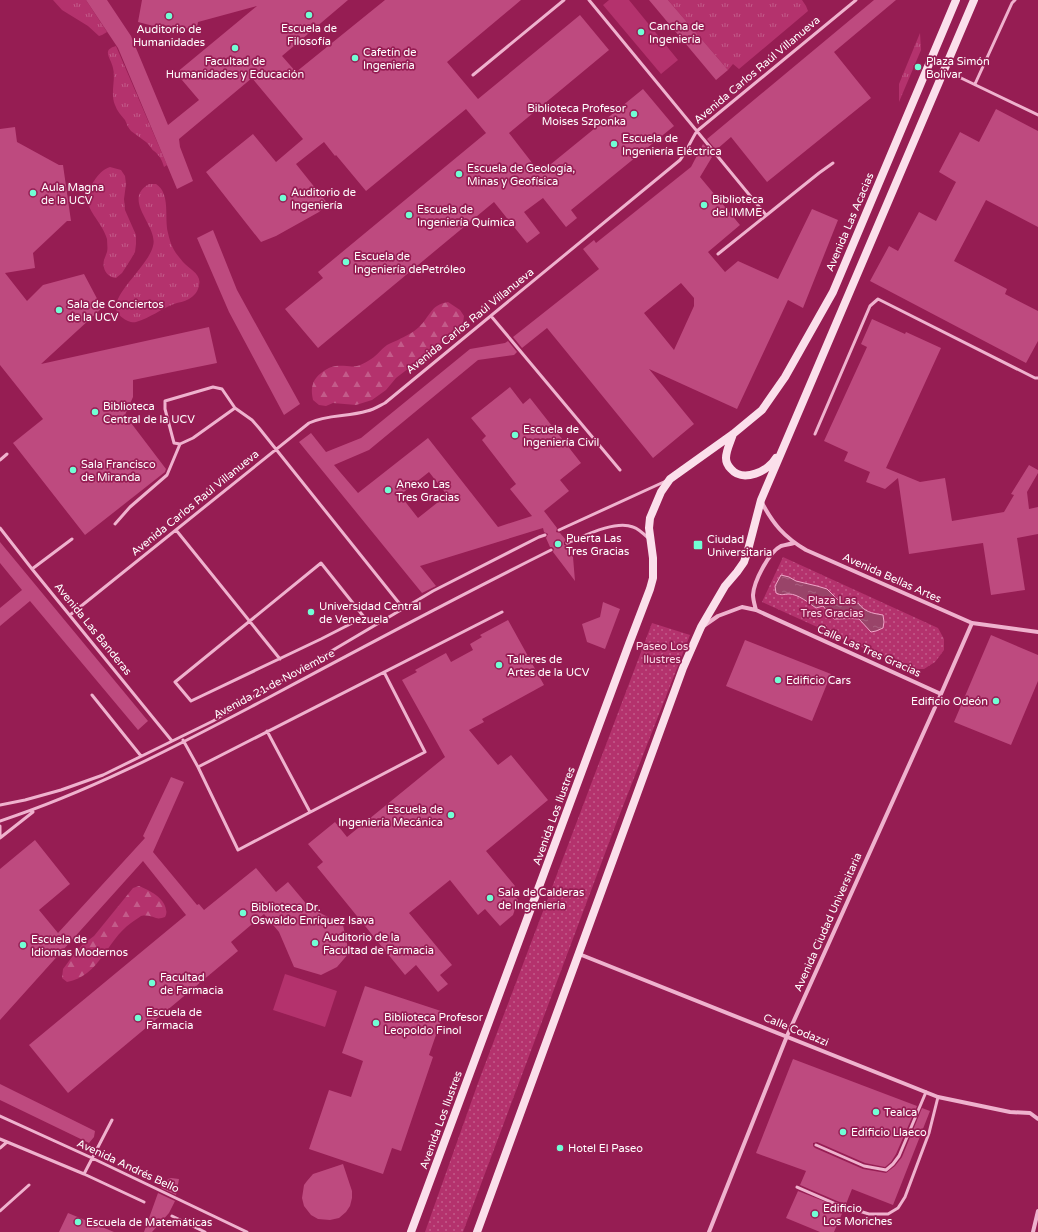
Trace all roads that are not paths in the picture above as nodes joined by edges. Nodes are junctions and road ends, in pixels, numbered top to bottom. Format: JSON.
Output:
{"nodes":[{"id":1,"x":564,"y":0,"type":"edge"},
{"id":2,"x":589,"y":0,"type":"edge"},
{"id":3,"x":856,"y":0,"type":"edge"},
{"id":4,"x":956,"y":0,"type":"edge"},
{"id":5,"x":974,"y":0,"type":"edge"},
{"id":6,"x":1015,"y":0,"type":"edge"},
{"id":7,"x":472,"y":75,"type":"dead end"},
{"id":8,"x":961,"y":78,"type":"dead end"},
{"id":9,"x":975,"y":84,"type":"junction"},
{"id":10,"x":1038,"y":115,"type":"edge"},
{"id":11,"x":697,"y":131,"type":"junction"},
{"id":12,"x":833,"y":163,"type":"dead end"},
{"id":13,"x":766,"y":215,"type":"junction"},
{"id":14,"x":718,"y":254,"type":"dead end"},
{"id":15,"x":491,"y":316,"type":"junction"},
{"id":16,"x":1038,"y":378,"type":"edge"},
{"id":17,"x":235,"y":408,"type":"junction"},
{"id":18,"x":790,"y":432,"type":"junction"},
{"id":19,"x":733,"y":434,"type":"junction"},
{"id":20,"x":815,"y":434,"type":"dead end"},
{"id":21,"x":180,"y":444,"type":"junction"},
{"id":22,"x":276,"y":449,"type":"junction"},
{"id":23,"x":7,"y":454,"type":"dead end"},
{"id":24,"x":0,"y":460,"type":"edge"},
{"id":25,"x":620,"y":470,"type":"dead end"},
{"id":26,"x":670,"y":479,"type":"junction"},
{"id":27,"x":761,"y":500,"type":"junction"},
{"id":28,"x":115,"y":524,"type":"dead end"},
{"id":29,"x":0,"y":528,"type":"edge"},
{"id":30,"x":176,"y":530,"type":"junction"},
{"id":31,"x":559,"y":530,"type":"dead end"},
{"id":32,"x":545,"y":535,"type":"dead end"},
{"id":33,"x":72,"y":539,"type":"dead end"},
{"id":34,"x":650,"y":540,"type":"junction"},
{"id":35,"x":567,"y":543,"type":"dead end"},
{"id":36,"x":794,"y":543,"type":"junction"},
{"id":37,"x":551,"y":550,"type":"dead end"},
{"id":38,"x":32,"y":569,"type":"junction"},
{"id":39,"x":403,"y":608,"type":"junction"},
{"id":40,"x":756,"y":610,"type":"junction"},
{"id":41,"x":502,"y":612,"type":"dead end"},
{"id":42,"x":70,"y":616,"type":"junction"},
{"id":43,"x":250,"y":621,"type":"junction"},
{"id":44,"x":972,"y":623,"type":"junction"},
{"id":45,"x":701,"y":627,"type":"junction"},
{"id":46,"x":1038,"y":632,"type":"edge"},
{"id":47,"x":280,"y":659,"type":"junction"},
{"id":48,"x":384,"y":672,"type":"junction"},
{"id":49,"x":941,"y":694,"type":"junction"},
{"id":50,"x":92,"y":695,"type":"dead end"},
{"id":51,"x":267,"y":731,"type":"junction"},
{"id":52,"x":182,"y":736,"type":"junction"},
{"id":53,"x":172,"y":741,"type":"junction"},
{"id":54,"x":184,"y":741,"type":"junction"},
{"id":55,"x":141,"y":756,"type":"junction"},
{"id":56,"x":198,"y":767,"type":"junction"},
{"id":57,"x":0,"y":805,"type":"edge"},
{"id":58,"x":35,"y":810,"type":"junction"},
{"id":59,"x":310,"y":812,"type":"junction"},
{"id":60,"x":0,"y":821,"type":"edge"},
{"id":61,"x":0,"y":826,"type":"edge"},
{"id":62,"x":0,"y":835,"type":"edge"},
{"id":63,"x":0,"y":838,"type":"edge"},
{"id":64,"x":579,"y":954,"type":"junction"},
{"id":65,"x":787,"y":1036,"type":"junction"},
{"id":66,"x":926,"y":1092,"type":"junction"},
{"id":67,"x":938,"y":1097,"type":"junction"},
{"id":68,"x":0,"y":1116,"type":"edge"},
{"id":69,"x":1038,"y":1119,"type":"edge"},
{"id":70,"x":112,"y":1120,"type":"dead end"},
{"id":71,"x":0,"y":1139,"type":"edge"},
{"id":72,"x":7,"y":1142,"type":"junction"},
{"id":73,"x":816,"y":1145,"type":"dead end"},
{"id":74,"x":0,"y":1148,"type":"edge"},
{"id":75,"x":92,"y":1158,"type":"junction"},
{"id":76,"x":84,"y":1174,"type":"junction"},
{"id":77,"x":29,"y":1185,"type":"dead end"},
{"id":78,"x":797,"y":1187,"type":"dead end"},
{"id":79,"x":144,"y":1202,"type":"dead end"},
{"id":80,"x":0,"y":1210,"type":"edge"},
{"id":81,"x":1038,"y":1211,"type":"edge"},
{"id":82,"x":172,"y":1216,"type":"dead end"},
{"id":83,"x":205,"y":1232,"type":"edge"},
{"id":84,"x":247,"y":1232,"type":"edge"},
{"id":85,"x":411,"y":1232,"type":"edge"},
{"id":86,"x":477,"y":1232,"type":"edge"},
{"id":87,"x":709,"y":1232,"type":"edge"},
{"id":88,"x":1033,"y":1232,"type":"edge"}],
"edges":[{"from":1,"to":7,"type":"lane"},
{"from":2,"to":11,"type":"lane"},
{"from":3,"to":11,"type":"lane","name":"Avenida Carlos Raúl Villanueva"},
{"from":4,"to":19,"type":"main road","name":"Avenida Las Acacias"},
{"from":5,"to":18,"type":"main road"},
{"from":6,"to":9,"type":"lane"},
{"from":8,"to":9,"type":"lane"},
{"from":9,"to":10,"type":"lane"},
{"from":11,"to":13,"type":"lane"},
{"from":11,"to":15,"type":"lane","name":"Avenida Carlos Raúl Villanueva"},
{"from":12,"to":13,"type":"lane"},
{"from":13,"to":14,"type":"lane"},
{"from":15,"to":22,"type":"lane","name":"Avenida Carlos Raúl Villanueva"},
{"from":15,"to":25,"type":"lane"},
{"from":16,"to":20,"type":"lane"},
{"from":17,"to":21,"type":"lane"},
{"from":17,"to":21,"type":"lane"},
{"from":17,"to":22,"type":"lane"},
{"from":18,"to":19,"type":"main road"},
{"from":18,"to":27,"type":"main road"},
{"from":19,"to":26,"type":"main road","name":"Avenida Los Ilustres"},
{"from":21,"to":28,"type":"lane"},
{"from":22,"to":30,"type":"lane","name":"Avenida Carlos Raúl Villanueva"},
{"from":22,"to":39,"type":"lane"},
{"from":23,"to":24,"type":"lane"},
{"from":26,"to":31,"type":"lane"},
{"from":26,"to":34,"type":"main road","name":"Avenida Los Ilustres"},
{"from":27,"to":36,"type":"street","name":"Avenida Bellas Artes"},
{"from":27,"to":45,"type":"main road"},
{"from":29,"to":38,"type":"lane","name":"Avenida Las Banderas"},
{"from":30,"to":42,"type":"lane","name":"Avenida Carlos Raúl Villanueva"},
{"from":30,"to":43,"type":"lane"},
{"from":32,"to":39,"type":"lane","name":"Avenida 21 de Noviembre"},
{"from":33,"to":38,"type":"lane"},
{"from":34,"to":35,"type":"lane"},
{"from":34,"to":85,"type":"main road","name":"Avenida Los Ilustres"},
{"from":36,"to":40,"type":"street"},
{"from":36,"to":44,"type":"street","name":"Avenida Bellas Artes"},
{"from":37,"to":54,"type":"lane","name":"Avenida 21 de Noviembre"},
{"from":38,"to":42,"type":"lane","name":"Avenida Las Banderas"},
{"from":39,"to":52,"type":"lane","name":"Avenida 21 de Noviembre"},
{"from":40,"to":45,"type":"street","name":"Calle Las Tres Gracias"},
{"from":40,"to":49,"type":"street","name":"Calle Las Tres Gracias"},
{"from":41,"to":48,"type":"lane"},
{"from":42,"to":53,"type":"lane","name":"Avenida Las Banderas"},
{"from":43,"to":47,"type":"lane"},
{"from":43,"to":47,"type":"lane"},
{"from":43,"to":47,"type":"lane"},
{"from":44,"to":46,"type":"street","name":"Avenida Bellas Artes"},
{"from":44,"to":49,"type":"street","name":"Avenida Ciudad Universitaria"},
{"from":45,"to":64,"type":"main road"},
{"from":48,"to":51,"type":"lane"},
{"from":48,"to":59,"type":"lane"},
{"from":49,"to":65,"type":"street","name":"Avenida Ciudad Universitaria"},
{"from":50,"to":55,"type":"lane"},
{"from":51,"to":56,"type":"lane"},
{"from":51,"to":59,"type":"lane"},
{"from":52,"to":53,"type":"lane","name":"Avenida 21 de Noviembre"},
{"from":52,"to":54,"type":"lane"},
{"from":53,"to":55,"type":"lane","name":"Avenida 21 de Noviembre"},
{"from":54,"to":56,"type":"lane"},
{"from":54,"to":58,"type":"lane","name":"Avenida 21 de Noviembre"},
{"from":55,"to":57,"type":"lane","name":"Avenida 21 de Noviembre"},
{"from":56,"to":59,"type":"lane"},
{"from":58,"to":60,"type":"lane","name":"Avenida 21 de Noviembre"},
{"from":58,"to":63,"type":"lane"},
{"from":61,"to":62,"type":"lane"},
{"from":64,"to":65,"type":"street","name":"Calle Codazzi"},
{"from":64,"to":86,"type":"main road"},
{"from":65,"to":66,"type":"street","name":"Calle Codazzi"},
{"from":65,"to":87,"type":"street","name":"Avenida Ciudad Universitaria"},
{"from":66,"to":67,"type":"street","name":"Calle Codazzi"},
{"from":66,"to":73,"type":"lane"},
{"from":67,"to":69,"type":"street","name":"Calle Codazzi"},
{"from":67,"to":78,"type":"lane"},
{"from":68,"to":75,"type":"lane","name":"Avenida Andrés Bello"},
{"from":70,"to":75,"type":"lane"},
{"from":71,"to":72,"type":"lane"},
{"from":72,"to":74,"type":"lane"},
{"from":72,"to":76,"type":"lane"},
{"from":75,"to":76,"type":"lane"},
{"from":75,"to":84,"type":"lane","name":"Avenida Andrés Bello"},
{"from":76,"to":79,"type":"lane"},
{"from":77,"to":80,"type":"lane"},
{"from":81,"to":88,"type":"street"},
{"from":82,"to":83,"type":"lane"}]}
